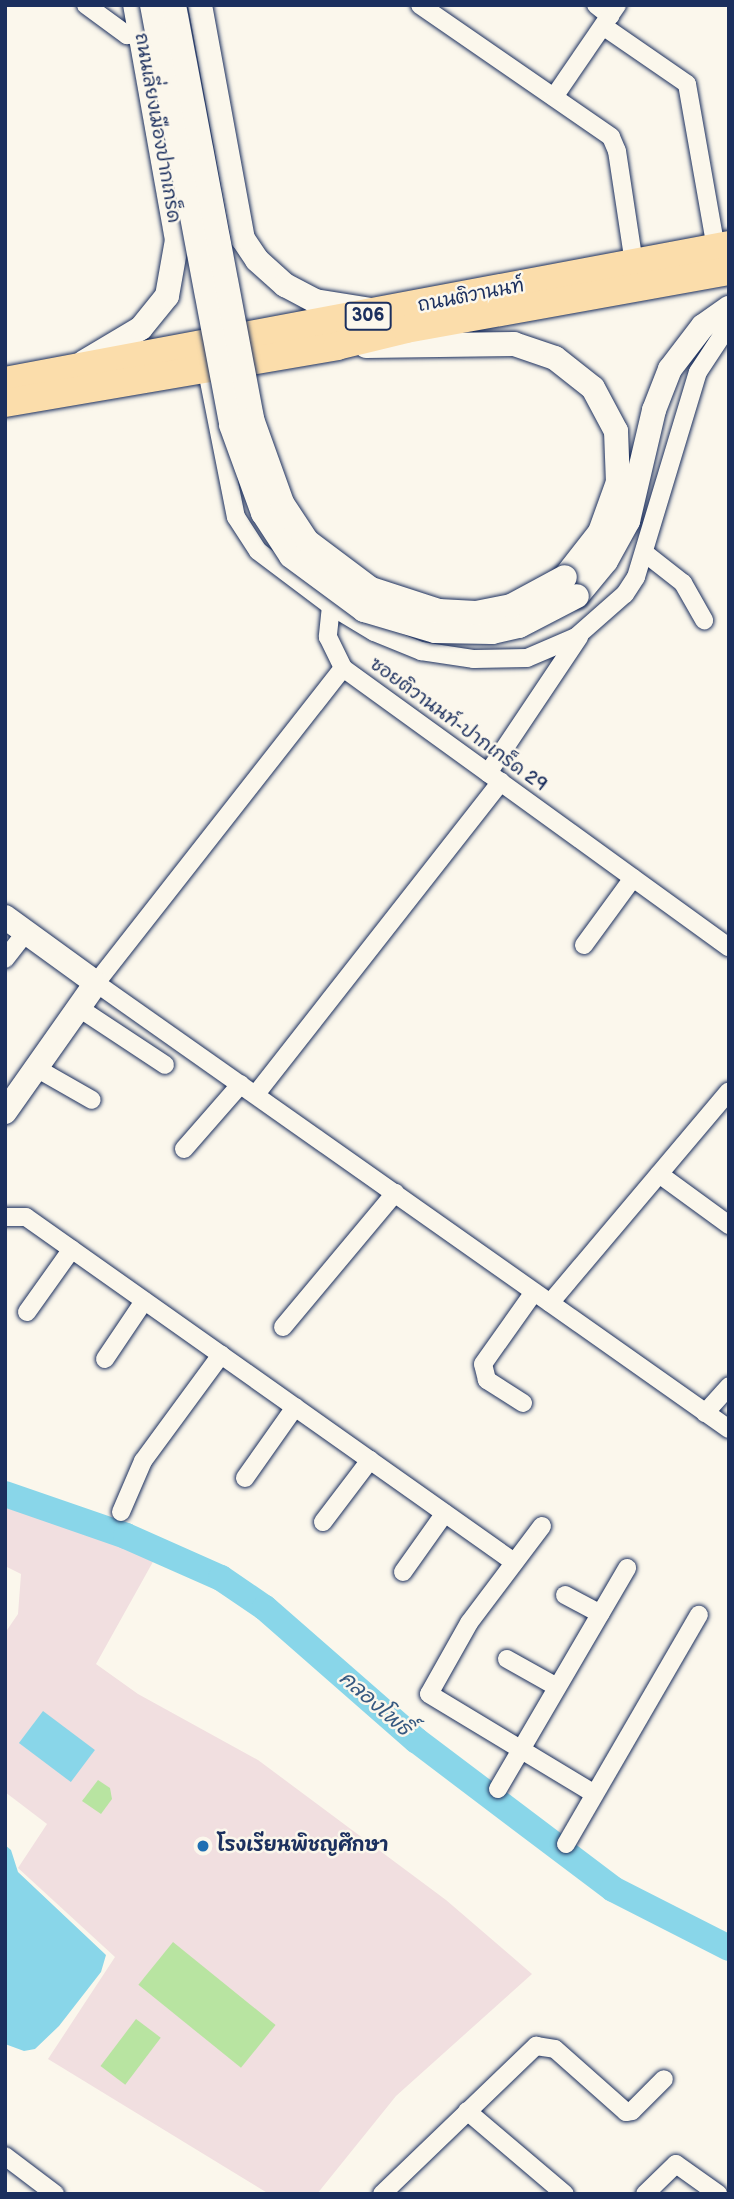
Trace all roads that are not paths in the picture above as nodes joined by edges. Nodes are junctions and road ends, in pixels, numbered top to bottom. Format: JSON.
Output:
{"nodes":[{"id":1,"x":86,"y":5,"type":"edge"},
{"id":2,"x":135,"y":5,"type":"edge"},
{"id":3,"x":152,"y":5,"type":"edge"},
{"id":4,"x":174,"y":5,"type":"edge"},
{"id":5,"x":420,"y":5,"type":"edge"},
{"id":6,"x":204,"y":8,"type":"edge"},
{"id":7,"x":607,"y":13,"type":"edge"},
{"id":8,"x":140,"y":34,"type":"junction"},
{"id":9,"x":554,"y":97,"type":"junction"},
{"id":10,"x":173,"y":226,"type":"junction"},
{"id":11,"x":243,"y":239,"type":"junction"},
{"id":12,"x":724,"y":255,"type":"edge"},
{"id":13,"x":634,"y":263,"type":"junction"},
{"id":14,"x":729,"y":308,"type":"edge"},
{"id":15,"x":387,"y":313,"type":"junction"},
{"id":16,"x":729,"y":325,"type":"edge"},
{"id":17,"x":337,"y":346,"type":"junction"},
{"id":18,"x":206,"y":366,"type":"junction"},
{"id":19,"x":71,"y":369,"type":"junction"},
{"id":20,"x":5,"y":381,"type":"edge"},
{"id":21,"x":5,"y":403,"type":"edge"},
{"id":22,"x":646,"y":554,"type":"junction"},
{"id":23,"x":571,"y":586,"type":"junction"},
{"id":24,"x":331,"y":606,"type":"junction"},
{"id":25,"x":705,"y":620,"type":"dead end"},
{"id":26,"x":583,"y":632,"type":"junction"},
{"id":27,"x":343,"y":668,"type":"junction"},
{"id":28,"x":494,"y":778,"type":"junction"},
{"id":29,"x":633,"y":878,"type":"junction"},
{"id":30,"x":5,"y":917,"type":"edge"},
{"id":31,"x":26,"y":932,"type":"junction"},
{"id":32,"x":584,"y":945,"type":"dead end"},
{"id":33,"x":729,"y":947,"type":"edge"},
{"id":34,"x":5,"y":959,"type":"edge"},
{"id":35,"x":96,"y":983,"type":"junction"},
{"id":36,"x":79,"y":1008,"type":"junction"},
{"id":37,"x":165,"y":1065,"type":"dead end"},
{"id":38,"x":36,"y":1068,"type":"junction"},
{"id":39,"x":241,"y":1083,"type":"junction"},
{"id":40,"x":729,"y":1091,"type":"edge"},
{"id":41,"x":256,"y":1094,"type":"junction"},
{"id":42,"x":92,"y":1100,"type":"dead end"},
{"id":43,"x":5,"y":1112,"type":"edge"},
{"id":44,"x":184,"y":1149,"type":"dead end"},
{"id":45,"x":659,"y":1174,"type":"junction"},
{"id":46,"x":395,"y":1193,"type":"junction"},
{"id":47,"x":5,"y":1217,"type":"edge"},
{"id":48,"x":729,"y":1225,"type":"edge"},
{"id":49,"x":72,"y":1249,"type":"junction"},
{"id":50,"x":534,"y":1292,"type":"junction"},
{"id":51,"x":144,"y":1301,"type":"junction"},
{"id":52,"x":550,"y":1303,"type":"junction"},
{"id":53,"x":27,"y":1312,"type":"dead end"},
{"id":54,"x":283,"y":1327,"type":"dead end"},
{"id":55,"x":221,"y":1355,"type":"junction"},
{"id":56,"x":105,"y":1359,"type":"dead end"},
{"id":57,"x":729,"y":1385,"type":"edge"},
{"id":58,"x":523,"y":1403,"type":"dead end"},
{"id":59,"x":295,"y":1407,"type":"junction"},
{"id":60,"x":705,"y":1413,"type":"junction"},
{"id":61,"x":729,"y":1429,"type":"edge"},
{"id":62,"x":370,"y":1460,"type":"junction"},
{"id":63,"x":245,"y":1478,"type":"dead end"},
{"id":64,"x":121,"y":1511,"type":"dead end"},
{"id":65,"x":445,"y":1513,"type":"junction"},
{"id":66,"x":323,"y":1522,"type":"dead end"},
{"id":67,"x":542,"y":1526,"type":"dead end"},
{"id":68,"x":514,"y":1562,"type":"junction"},
{"id":69,"x":627,"y":1568,"type":"dead end"},
{"id":70,"x":403,"y":1572,"type":"dead end"},
{"id":71,"x":565,"y":1595,"type":"dead end"},
{"id":72,"x":600,"y":1614,"type":"junction"},
{"id":73,"x":699,"y":1615,"type":"dead end"},
{"id":74,"x":507,"y":1659,"type":"dead end"},
{"id":75,"x":557,"y":1687,"type":"junction"},
{"id":76,"x":522,"y":1749,"type":"junction"},
{"id":77,"x":498,"y":1789,"type":"dead end"},
{"id":78,"x":593,"y":1793,"type":"junction"},
{"id":79,"x":566,"y":1844,"type":"dead end"},
{"id":80,"x":664,"y":2079,"type":"dead end"},
{"id":81,"x":467,"y":2111,"type":"junction"},
{"id":82,"x":5,"y":2156,"type":"edge"},
{"id":83,"x":393,"y":2190,"type":"edge"},
{"id":84,"x":55,"y":2194,"type":"edge"},
{"id":85,"x":565,"y":2194,"type":"edge"},
{"id":86,"x":645,"y":2194,"type":"edge"},
{"id":87,"x":718,"y":2194,"type":"edge"}],
"edges":[{"from":1,"to":8,"type":"street"},
{"from":2,"to":8,"type":"main road","name":"ถนนเลี่ยงเมืองปากเกร็ด"},
{"from":3,"to":23,"type":"main road","bridge":true},
{"from":4,"to":23,"type":"main road","bridge":true},
{"from":5,"to":9,"type":"street"},
{"from":6,"to":11,"type":"main road"},
{"from":7,"to":9,"type":"street"},
{"from":7,"to":12,"type":"street"},
{"from":8,"to":10,"type":"main road","name":"ถนนเลี่ยงเมืองปากเกร็ด"},
{"from":9,"to":13,"type":"street"},
{"from":10,"to":11,"type":"main road"},
{"from":10,"to":19,"type":"main road","name":"ถนนเลี่ยงเมืองปากเกร็ด"},
{"from":11,"to":15,"type":"main road"},
{"from":12,"to":13,"type":"main road","name":"ถนนติวานนท์","number":"306"},
{"from":12,"to":17,"type":"main road","name":"ถนนติวานนท์","number":"306"},
{"from":13,"to":15,"type":"main road","name":"ถนนติวานนท์","number":"306"},
{"from":14,"to":23,"type":"main road"},
{"from":15,"to":19,"type":"main road","name":"ถนนติวานนท์","number":"306"},
{"from":16,"to":22,"type":"street","name":"ซอยติวานนท์-ปากเกร็ด 29"},
{"from":17,"to":18,"type":"main road","name":"ถนนติวานนท์","number":"306"},
{"from":17,"to":23,"type":"main road"},
{"from":18,"to":21,"type":"main road","name":"ถนนติวานนท์","number":"306"},
{"from":18,"to":24,"type":"street"},
{"from":19,"to":20,"type":"main road","name":"ถนนติวานนท์","number":"306"},
{"from":22,"to":25,"type":"street"},
{"from":22,"to":26,"type":"street","name":"ซอยติวานนท์-ปากเกร็ด 29"},
{"from":24,"to":26,"type":"street","name":"ซอยติวานนท์-ปากเกร็ด 29"},
{"from":24,"to":27,"type":"street","name":"ซอยติวานนท์-ปากเกร็ด 29"},
{"from":26,"to":28,"type":"street"},
{"from":27,"to":28,"type":"street","name":"ซอยติวานนท์-ปากเกร็ด 29"},
{"from":27,"to":35,"type":"street"},
{"from":28,"to":29,"type":"street","name":"ซอยติวานนท์-ปากเกร็ด 29"},
{"from":28,"to":41,"type":"street"},
{"from":29,"to":32,"type":"street"},
{"from":29,"to":33,"type":"street","name":"ซอยติวานนท์-ปากเกร็ด 29"},
{"from":30,"to":31,"type":"main road"},
{"from":31,"to":34,"type":"street"},
{"from":31,"to":35,"type":"main road"},
{"from":35,"to":36,"type":"main road"},
{"from":35,"to":39,"type":"street"},
{"from":36,"to":37,"type":"street"},
{"from":36,"to":38,"type":"main road"},
{"from":38,"to":42,"type":"street"},
{"from":38,"to":43,"type":"main road"},
{"from":39,"to":41,"type":"street"},
{"from":39,"to":44,"type":"street"},
{"from":40,"to":45,"type":"street"},
{"from":41,"to":46,"type":"street"},
{"from":45,"to":48,"type":"street"},
{"from":45,"to":52,"type":"street"},
{"from":46,"to":50,"type":"street"},
{"from":46,"to":54,"type":"street"},
{"from":47,"to":49,"type":"street"},
{"from":49,"to":51,"type":"street"},
{"from":49,"to":53,"type":"street"},
{"from":50,"to":52,"type":"street"},
{"from":50,"to":58,"type":"street"},
{"from":51,"to":55,"type":"street"},
{"from":51,"to":56,"type":"street"},
{"from":52,"to":60,"type":"street"},
{"from":55,"to":59,"type":"street"},
{"from":55,"to":64,"type":"street"},
{"from":57,"to":60,"type":"street"},
{"from":59,"to":62,"type":"street"},
{"from":59,"to":63,"type":"street"},
{"from":60,"to":61,"type":"street"},
{"from":62,"to":65,"type":"street"},
{"from":62,"to":66,"type":"street"},
{"from":65,"to":68,"type":"street"},
{"from":65,"to":70,"type":"street"},
{"from":67,"to":68,"type":"street"},
{"from":68,"to":76,"type":"street"},
{"from":69,"to":72,"type":"street"},
{"from":71,"to":72,"type":"street"},
{"from":72,"to":75,"type":"street"},
{"from":73,"to":78,"type":"street"},
{"from":74,"to":75,"type":"street"},
{"from":75,"to":76,"type":"street"},
{"from":76,"to":77,"type":"street"},
{"from":76,"to":78,"type":"street"},
{"from":78,"to":79,"type":"street"},
{"from":80,"to":81,"type":"street"},
{"from":81,"to":83,"type":"street"},
{"from":81,"to":85,"type":"street"},
{"from":82,"to":84,"type":"street"},
{"from":86,"to":87,"type":"street"}]}
